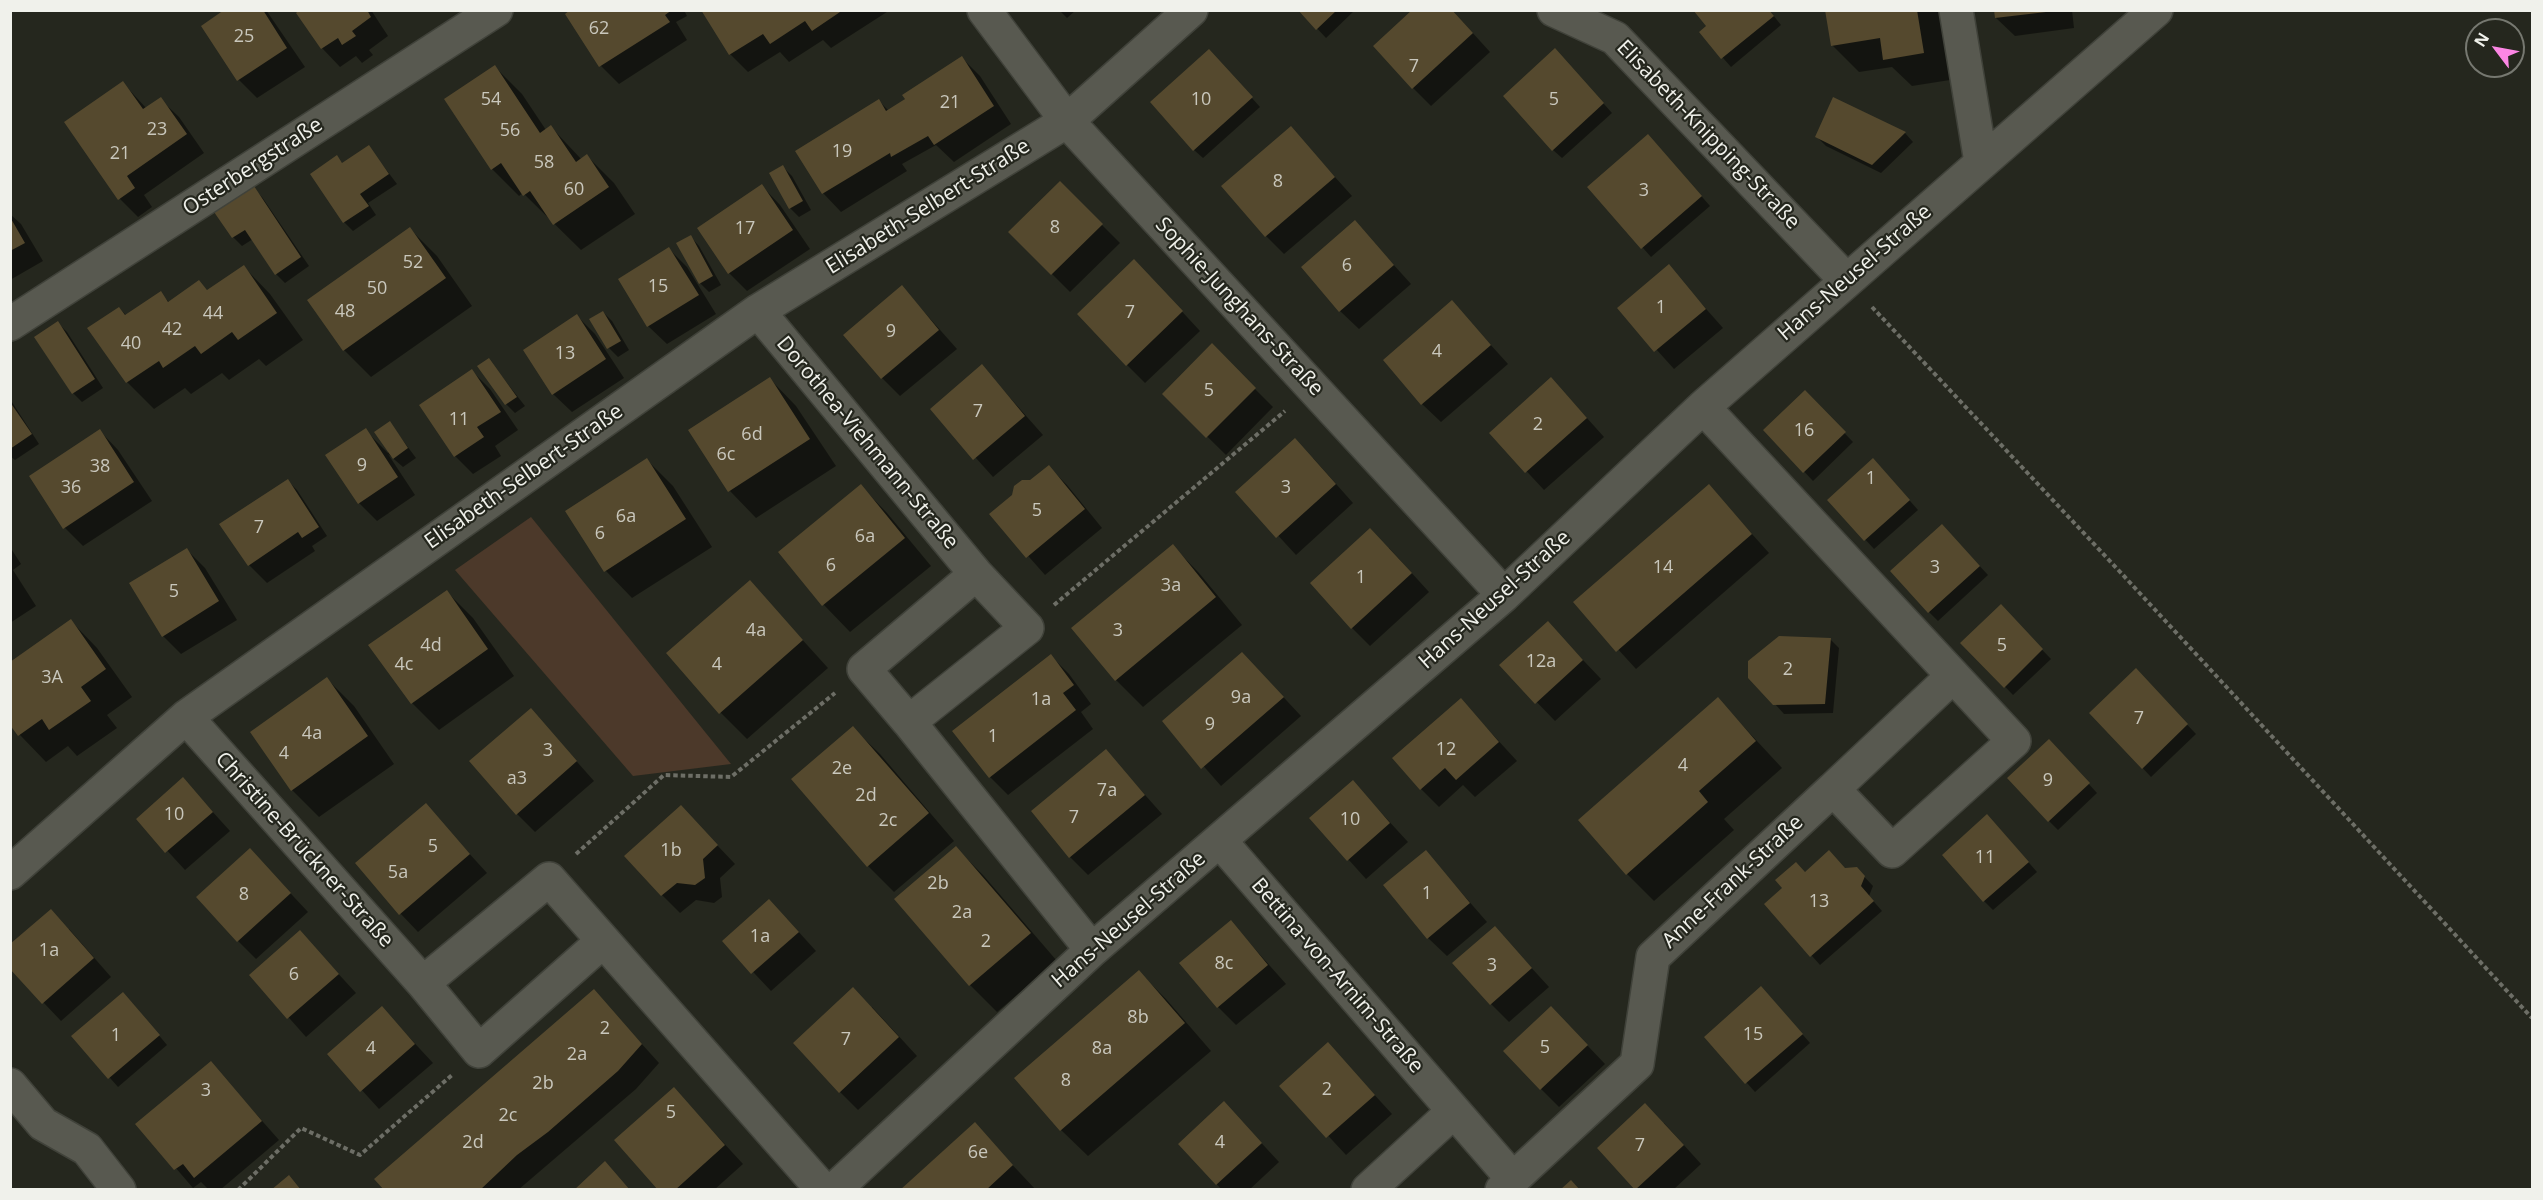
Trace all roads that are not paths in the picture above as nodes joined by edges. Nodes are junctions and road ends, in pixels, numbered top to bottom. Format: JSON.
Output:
{"nodes":[{"id":1,"x":496,"y":10,"type":"edge"},
{"id":2,"x":984,"y":10,"type":"edge"},
{"id":3,"x":1191,"y":10,"type":"edge"},
{"id":4,"x":1554,"y":10,"type":"edge"},
{"id":5,"x":1956,"y":10,"type":"edge"},
{"id":6,"x":2156,"y":10,"type":"edge"},
{"id":7,"x":1067,"y":121,"type":"junction"},
{"id":8,"x":1981,"y":162,"type":"junction"},
{"id":9,"x":1846,"y":280,"type":"junction"},
{"id":10,"x":758,"y":311,"type":"junction"},
{"id":11,"x":10,"y":324,"type":"edge"},
{"id":12,"x":1703,"y":407,"type":"junction"},
{"id":13,"x":976,"y":574,"type":"junction"},
{"id":14,"x":1504,"y":595,"type":"junction"},
{"id":15,"x":1953,"y":676,"type":"junction"},
{"id":16,"x":186,"y":717,"type":"junction"},
{"id":17,"x":909,"y":722,"type":"junction"},
{"id":18,"x":1833,"y":789,"type":"junction"},
{"id":19,"x":1220,"y":841,"type":"junction"},
{"id":20,"x":10,"y":873,"type":"edge"},
{"id":21,"x":603,"y":941,"type":"junction"},
{"id":22,"x":1092,"y":950,"type":"junction"},
{"id":23,"x":423,"y":983,"type":"junction"},
{"id":24,"x":10,"y":1085,"type":"edge"},
{"id":25,"x":1454,"y":1111,"type":"junction"},
{"id":26,"x":1507,"y":1184,"type":"edge"},
{"id":27,"x":119,"y":1190,"type":"edge"},
{"id":28,"x":823,"y":1190,"type":"edge"},
{"id":29,"x":834,"y":1190,"type":"edge"},
{"id":30,"x":1368,"y":1190,"type":"edge"}],
"edges":[{"from":1,"to":11,"type":"street","name":"Osterbergstraße"},
{"from":2,"to":7,"type":"street","name":"Sophie-Junghans-Straße"},
{"from":3,"to":7,"type":"street"},
{"from":4,"to":9,"type":"street","name":"Elisabeth-Knipping-Straße"},
{"from":5,"to":8,"type":"street"},
{"from":6,"to":8,"type":"street","name":"Hans-Neusel-Straße"},
{"from":7,"to":10,"type":"street","name":"Elisabeth-Selbert-Straße"},
{"from":7,"to":14,"type":"street","name":"Sophie-Junghans-Straße"},
{"from":8,"to":9,"type":"street","name":"Hans-Neusel-Straße"},
{"from":9,"to":12,"type":"street","name":"Hans-Neusel-Straße"},
{"from":10,"to":13,"type":"street","name":"Dorothea-Viehmann-Straße"},
{"from":10,"to":16,"type":"street","name":"Elisabeth-Selbert-Straße"},
{"from":12,"to":14,"type":"street","name":"Hans-Neusel-Straße"},
{"from":12,"to":15,"type":"street"},
{"from":13,"to":17,"type":"street"},
{"from":13,"to":17,"type":"street","name":"Dorothea-Viehmann-Straße"},
{"from":14,"to":19,"type":"street","name":"Hans-Neusel-Straße"},
{"from":15,"to":18,"type":"street","name":"Anne-Frank-Straße"},
{"from":15,"to":18,"type":"street"},
{"from":16,"to":20,"type":"street","name":"Elisabeth-Selbert-Straße"},
{"from":16,"to":23,"type":"street","name":"Christine-Brückner-Straße"},
{"from":17,"to":22,"type":"street"},
{"from":18,"to":26,"type":"street","name":"Anne-Frank-Straße"},
{"from":19,"to":22,"type":"street","name":"Hans-Neusel-Straße"},
{"from":19,"to":25,"type":"street","name":"Bettina-von-Arnim-Straße"},
{"from":21,"to":23,"type":"street"},
{"from":21,"to":23,"type":"street","name":"Christine-Brückner-Straße"},
{"from":21,"to":28,"type":"street"},
{"from":22,"to":29,"type":"street","name":"Hans-Neusel-Straße"},
{"from":24,"to":27,"type":"street"},
{"from":25,"to":26,"type":"street","name":"Bettina-von-Arnim-Straße"},
{"from":25,"to":30,"type":"street"}]}
